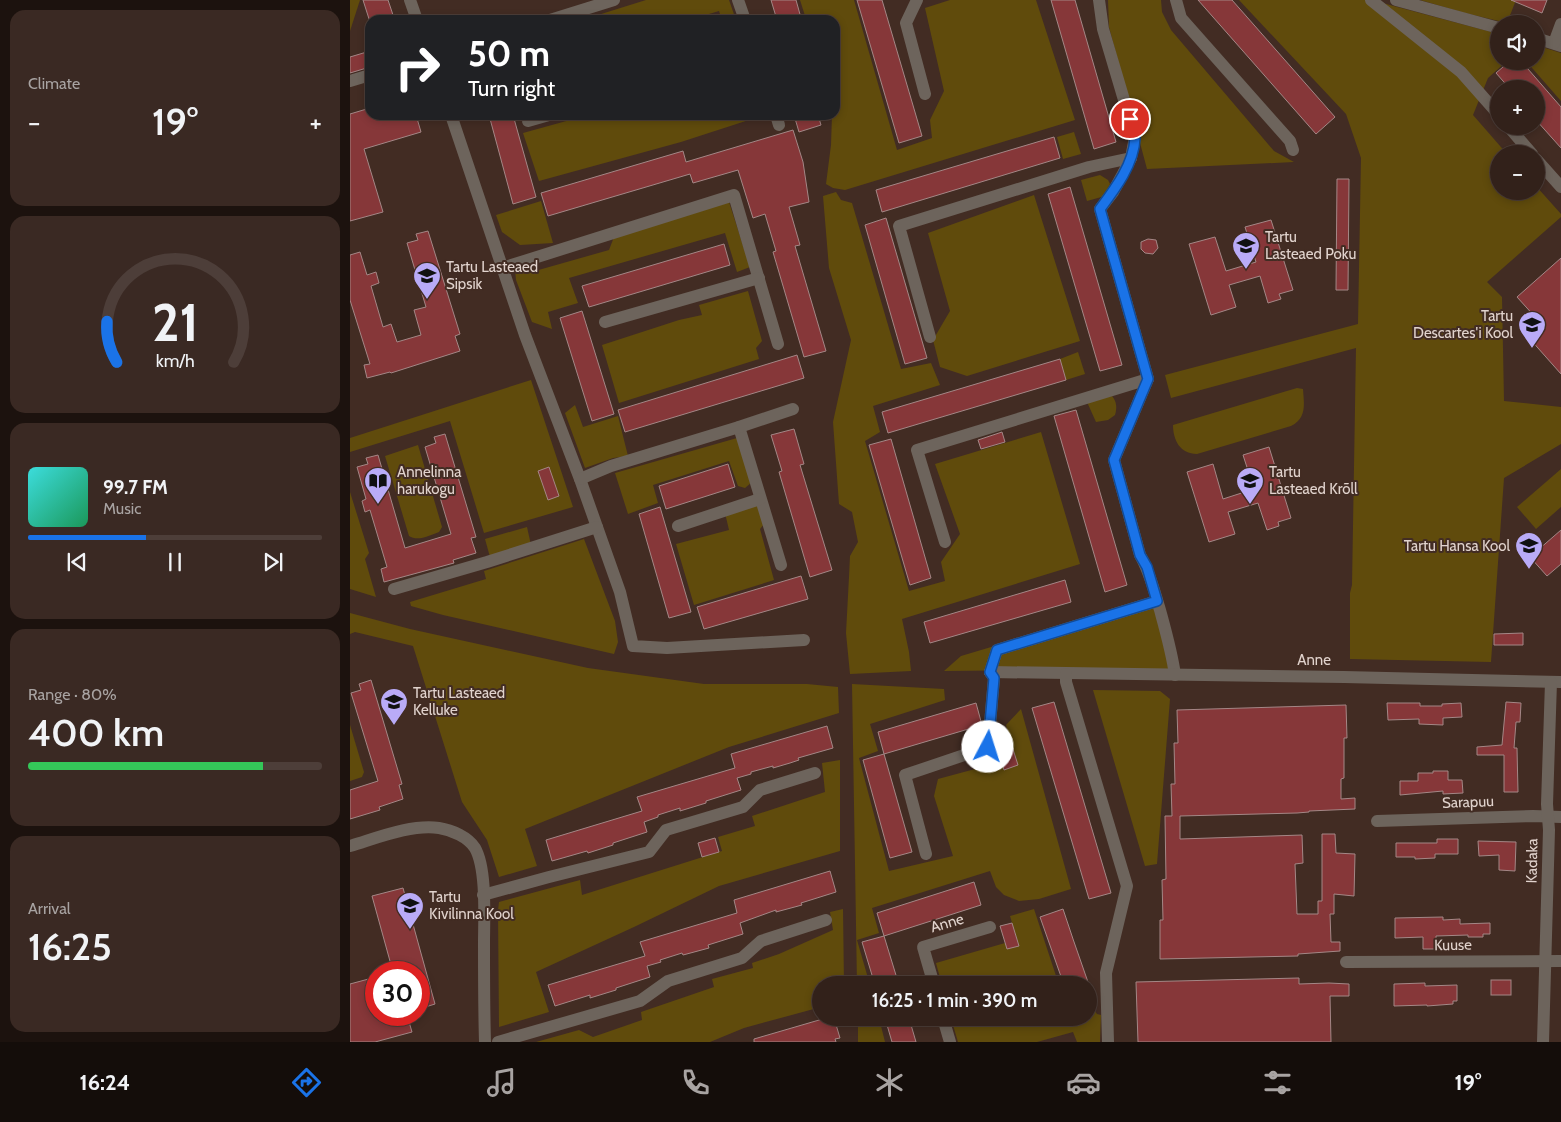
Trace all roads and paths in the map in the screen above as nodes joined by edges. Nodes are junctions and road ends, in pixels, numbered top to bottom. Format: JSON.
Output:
{"nodes":[{"id":1,"x":410,"y":0,"type":"edge"},
{"id":2,"x":614,"y":0,"type":"edge"},
{"id":3,"x":738,"y":0,"type":"edge"},
{"id":4,"x":917,"y":0,"type":"edge"},
{"id":5,"x":1099,"y":0,"type":"edge"},
{"id":6,"x":1176,"y":0,"type":"edge"},
{"id":7,"x":1371,"y":0,"type":"edge"},
{"id":8,"x":1396,"y":0,"type":"edge"},
{"id":9,"x":415,"y":15,"type":"edge"},
{"id":10,"x":566,"y":15,"type":"edge"},
{"id":11,"x":743,"y":15,"type":"edge"},
{"id":12,"x":1561,"y":24,"type":"edge"},
{"id":13,"x":1490,"y":26,"type":"edge"},
{"id":14,"x":1545,"y":41,"type":"edge"},
{"id":15,"x":1557,"y":45,"type":"edge"},
{"id":16,"x":365,"y":76,"type":"edge"},
{"id":17,"x":350,"y":81,"type":"edge"},
{"id":18,"x":925,"y":94,"type":"dead end"},
{"id":19,"x":1490,"y":105,"type":"edge"},
{"id":20,"x":453,"y":120,"type":"edge"},
{"id":21,"x":532,"y":120,"type":"edge"},
{"id":22,"x":528,"y":121,"type":"dead end"},
{"id":23,"x":1516,"y":135,"type":"edge"},
{"id":24,"x":1524,"y":145,"type":"edge"},
{"id":25,"x":1293,"y":150,"type":"dead end"},
{"id":26,"x":1131,"y":158,"type":"junction"},
{"id":27,"x":1545,"y":169,"type":"edge"},
{"id":28,"x":1561,"y":187,"type":"edge"},
{"id":29,"x":502,"y":268,"type":"junction"},
{"id":30,"x":759,"y":278,"type":"junction"},
{"id":31,"x":605,"y":322,"type":"dead end"},
{"id":32,"x":930,"y":337,"type":"dead end"},
{"id":33,"x":778,"y":344,"type":"dead end"},
{"id":34,"x":1148,"y":379,"type":"junction"},
{"id":35,"x":793,"y":409,"type":"dead end"},
{"id":36,"x":739,"y":427,"type":"junction"},
{"id":37,"x":580,"y":479,"type":"junction"},
{"id":38,"x":760,"y":499,"type":"junction"},
{"id":39,"x":678,"y":526,"type":"dead end"},
{"id":40,"x":597,"y":527,"type":"junction"},
{"id":41,"x":946,"y":542,"type":"dead end"},
{"id":42,"x":781,"y":565,"type":"dead end"},
{"id":43,"x":394,"y":589,"type":"dead end"},
{"id":44,"x":1157,"y":601,"type":"junction"},
{"id":45,"x":804,"y":640,"type":"dead end"},
{"id":46,"x":990,"y":672,"type":"junction"},
{"id":47,"x":1066,"y":674,"type":"junction"},
{"id":48,"x":1175,"y":675,"type":"junction"},
{"id":49,"x":1556,"y":682,"type":"edge"},
{"id":50,"x":815,"y":773,"type":"dead end"},
{"id":51,"x":1554,"y":817,"type":"edge"},
{"id":52,"x":1377,"y":822,"type":"dead end"},
{"id":53,"x":350,"y":846,"type":"edge"},
{"id":54,"x":926,"y":854,"type":"dead end"},
{"id":55,"x":483,"y":896,"type":"junction"},
{"id":56,"x":826,"y":920,"type":"dead end"},
{"id":57,"x":990,"y":927,"type":"dead end"},
{"id":58,"x":1546,"y":961,"type":"junction"},
{"id":59,"x":1346,"y":962,"type":"dead end"},
{"id":60,"x":1561,"y":962,"type":"edge"},
{"id":61,"x":931,"y":976,"type":"edge"},
{"id":62,"x":945,"y":1026,"type":"edge"},
{"id":63,"x":485,"y":1042,"type":"edge"},
{"id":64,"x":498,"y":1042,"type":"edge"},
{"id":65,"x":950,"y":1042,"type":"edge"},
{"id":66,"x":1108,"y":1042,"type":"edge"},
{"id":67,"x":1543,"y":1042,"type":"edge"}],
"edges":[{"from":1,"to":9,"type":"street"},
{"from":2,"to":10,"type":"street"},
{"from":3,"to":11,"type":"street"},
{"from":4,"to":18,"type":"street"},
{"from":5,"to":26,"type":"street"},
{"from":6,"to":25,"type":"street"},
{"from":7,"to":19,"type":"street"},
{"from":8,"to":13,"type":"street"},
{"from":12,"to":15,"type":"street"},
{"from":14,"to":15,"type":"street"},
{"from":16,"to":17,"type":"street"},
{"from":20,"to":29,"type":"street"},
{"from":21,"to":22,"type":"street"},
{"from":23,"to":24,"type":"street"},
{"from":26,"to":32,"type":"street"},
{"from":26,"to":34,"type":"street"},
{"from":27,"to":28,"type":"street"},
{"from":29,"to":30,"type":"street"},
{"from":29,"to":37,"type":"street"},
{"from":30,"to":31,"type":"street"},
{"from":30,"to":33,"type":"street"},
{"from":34,"to":41,"type":"street"},
{"from":34,"to":44,"type":"street"},
{"from":35,"to":36,"type":"street"},
{"from":36,"to":37,"type":"street"},
{"from":36,"to":38,"type":"street"},
{"from":37,"to":40,"type":"street"},
{"from":38,"to":39,"type":"street"},
{"from":38,"to":42,"type":"street"},
{"from":40,"to":43,"type":"street"},
{"from":40,"to":45,"type":"street"},
{"from":44,"to":46,"type":"street"},
{"from":44,"to":48,"type":"street"},
{"from":46,"to":47,"type":"street","name":"Anne"},
{"from":46,"to":54,"type":"street"},
{"from":47,"to":48,"type":"street","name":"Anne"},
{"from":47,"to":66,"type":"street"},
{"from":48,"to":49,"type":"street","name":"Anne"},
{"from":49,"to":51,"type":"street","name":"Kadaka"},
{"from":50,"to":55,"type":"street"},
{"from":51,"to":52,"type":"street","name":"Sarapuu"},
{"from":51,"to":58,"type":"street","name":"Kadaka"},
{"from":53,"to":55,"type":"street"},
{"from":55,"to":63,"type":"street"},
{"from":56,"to":64,"type":"street"},
{"from":57,"to":61,"type":"street","name":"Anne"},
{"from":58,"to":59,"type":"street","name":"Kuuse"},
{"from":58,"to":60,"type":"street","name":"Kuuse"},
{"from":58,"to":67,"type":"street","name":"Kadaka"},
{"from":62,"to":65,"type":"street"}]}
